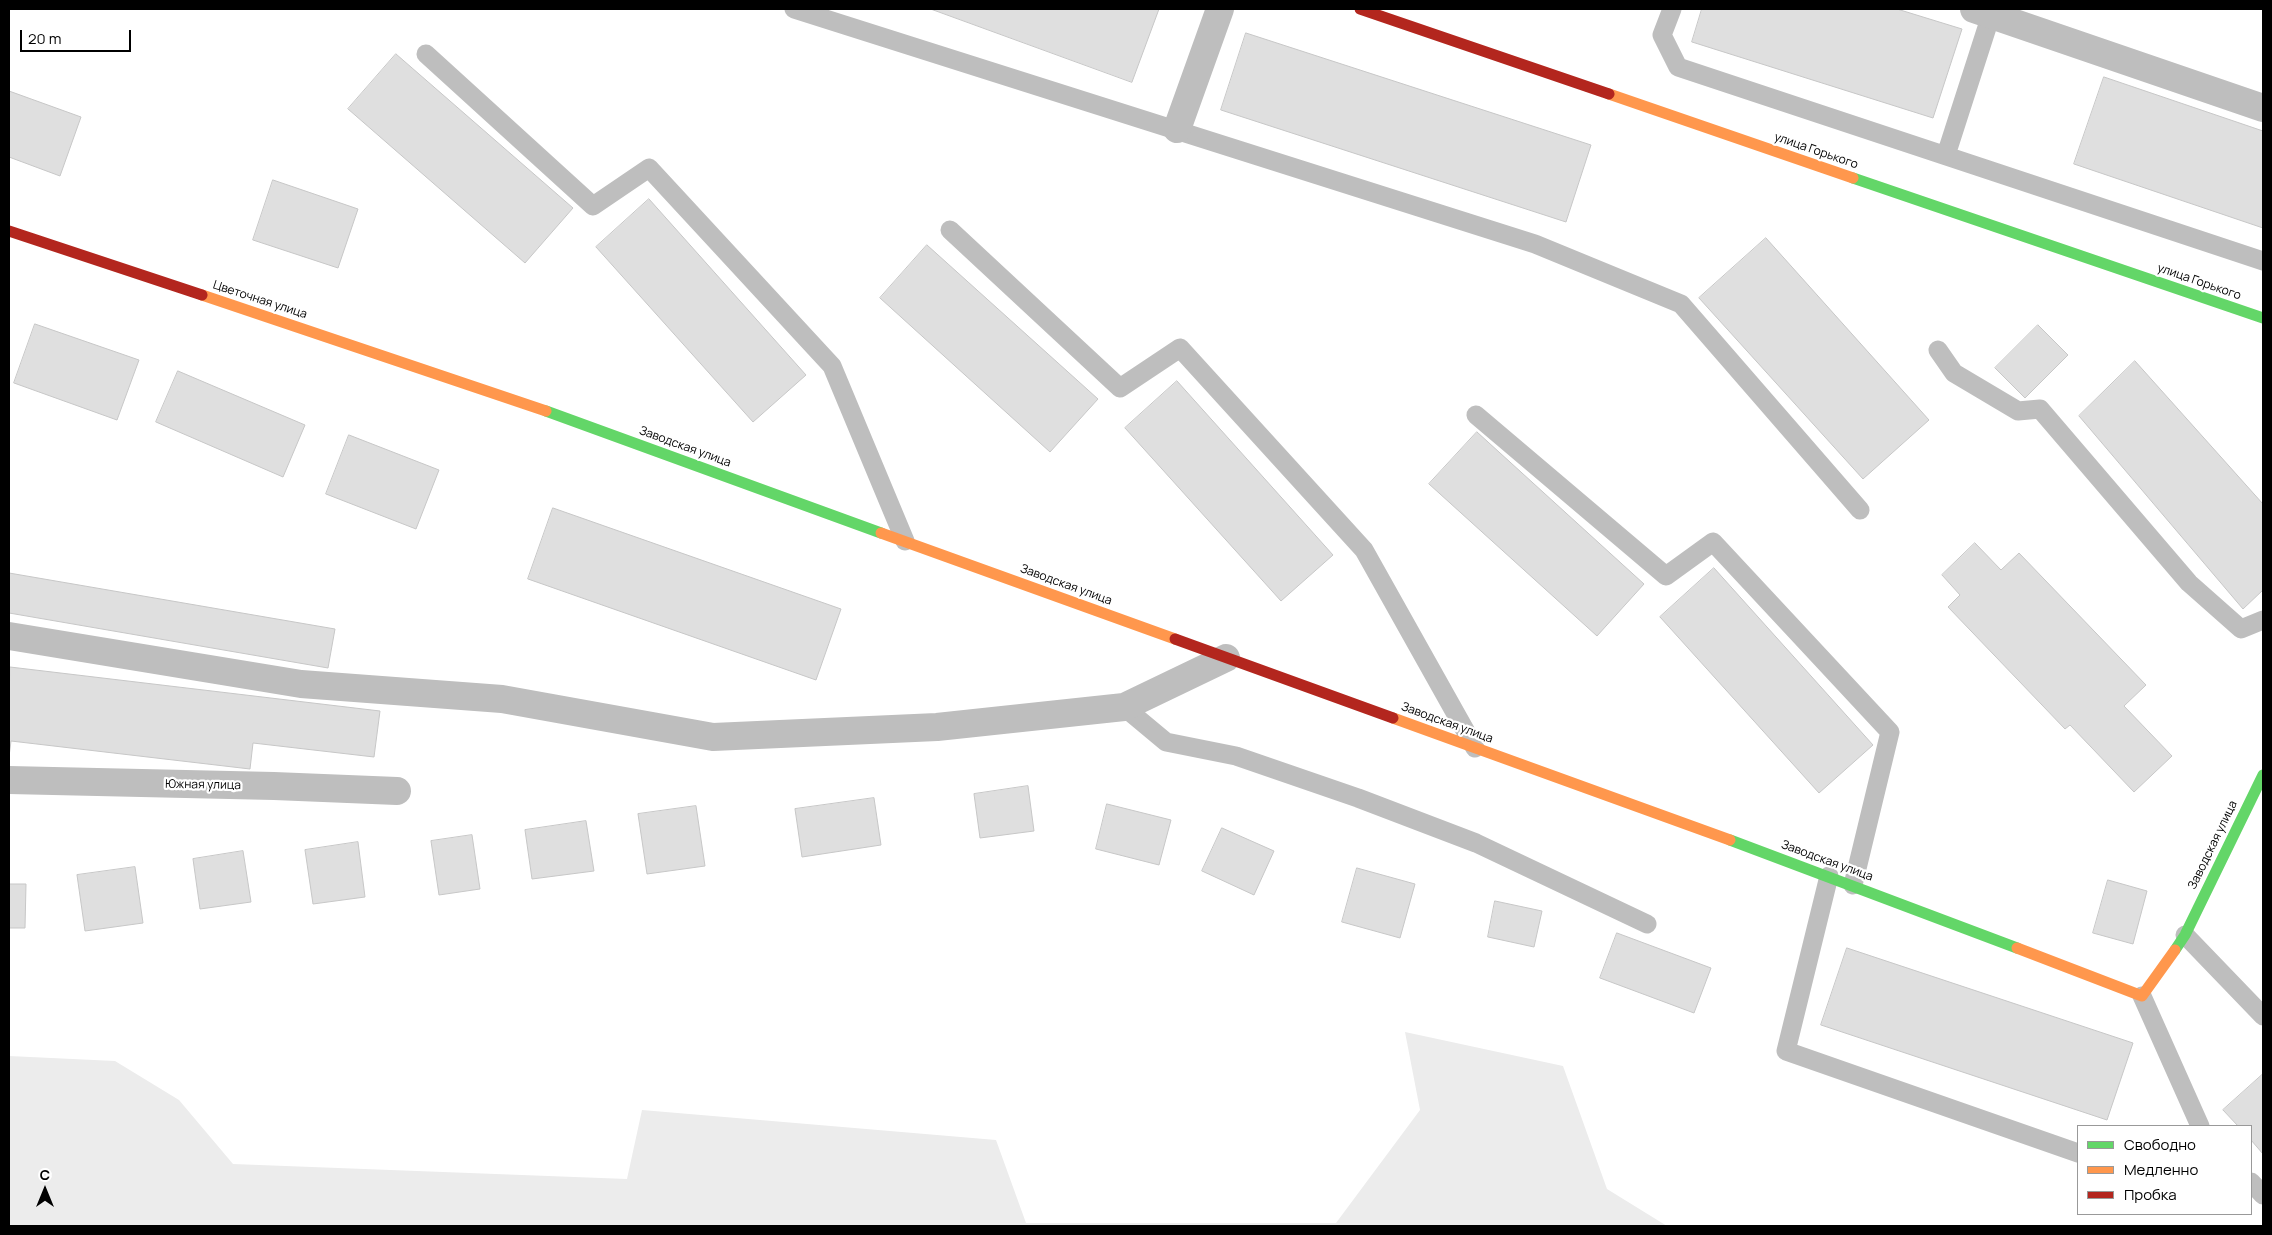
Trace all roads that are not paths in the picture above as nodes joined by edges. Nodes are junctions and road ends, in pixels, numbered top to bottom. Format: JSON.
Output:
{"nodes":[{"id":1,"x":794,"y":9,"type":"edge"},
{"id":2,"x":1220,"y":9,"type":"edge"},
{"id":3,"x":1360,"y":9,"type":"edge"},
{"id":4,"x":1672,"y":9,"type":"edge"},
{"id":5,"x":1982,"y":12,"type":"edge"},
{"id":6,"x":426,"y":54,"type":"dead end"},
{"id":7,"x":2263,"y":108,"type":"edge"},
{"id":8,"x":1177,"y":129,"type":"junction"},
{"id":9,"x":1946,"y":155,"type":"junction"},
{"id":10,"x":950,"y":230,"type":"dead end"},
{"id":11,"x":9,"y":231,"type":"edge"},
{"id":12,"x":2263,"y":261,"type":"edge"},
{"id":13,"x":2263,"y":318,"type":"edge"},
{"id":14,"x":1938,"y":350,"type":"dead end"},
{"id":15,"x":502,"y":395,"type":"joint"},
{"id":16,"x":1476,"y":415,"type":"dead end"},
{"id":17,"x":1860,"y":510,"type":"dead end"},
{"id":18,"x":905,"y":541,"type":"junction"},
{"id":19,"x":2263,"y":620,"type":"edge"},
{"id":20,"x":9,"y":636,"type":"edge"},
{"id":21,"x":1226,"y":658,"type":"junction"},
{"id":22,"x":1124,"y":707,"type":"junction"},
{"id":23,"x":1475,"y":748,"type":"junction"},
{"id":24,"x":2263,"y":775,"type":"edge"},
{"id":25,"x":9,"y":780,"type":"edge"},
{"id":26,"x":397,"y":791,"type":"dead end"},
{"id":27,"x":1829,"y":876,"type":"junction"},
{"id":28,"x":1853,"y":885,"type":"junction"},
{"id":29,"x":1647,"y":924,"type":"dead end"},
{"id":30,"x":2185,"y":935,"type":"junction"},
{"id":31,"x":2142,"y":996,"type":"junction"},
{"id":32,"x":2263,"y":1016,"type":"edge"},
{"id":33,"x":2198,"y":1125,"type":"edge"},
{"id":34,"x":2077,"y":1153,"type":"edge"},
{"id":35,"x":2252,"y":1183,"type":"edge"},
{"id":36,"x":2263,"y":1195,"type":"edge"}],
"edges":[{"from":1,"to":8,"type":"lane"},
{"from":2,"to":8,"type":"street"},
{"from":3,"to":13,"type":"street","name":"улица Горького"},
{"from":4,"to":9,"type":"lane"},
{"from":5,"to":7,"type":"street"},
{"from":5,"to":9,"type":"lane"},
{"from":6,"to":18,"type":"lane"},
{"from":8,"to":17,"type":"lane"},
{"from":9,"to":12,"type":"lane"},
{"from":10,"to":23,"type":"lane"},
{"from":11,"to":15,"type":"street","name":"Цветочная улица"},
{"from":14,"to":19,"type":"lane"},
{"from":15,"to":18,"type":"street","name":"Заводская улица"},
{"from":16,"to":28,"type":"lane"},
{"from":18,"to":21,"type":"street","name":"Заводская улица"},
{"from":20,"to":22,"type":"street"},
{"from":21,"to":22,"type":"street"},
{"from":21,"to":23,"type":"street","name":"Заводская улица"},
{"from":22,"to":29,"type":"lane"},
{"from":23,"to":27,"type":"street","name":"Заводская улица"},
{"from":24,"to":30,"type":"street","name":"Заводская улица"},
{"from":25,"to":26,"type":"street","name":"Южная улица"},
{"from":27,"to":28,"type":"street","name":"Заводская улица"},
{"from":27,"to":34,"type":"lane"},
{"from":28,"to":31,"type":"street","name":"Заводская улица"},
{"from":30,"to":31,"type":"street","name":"Заводская улица"},
{"from":30,"to":32,"type":"lane"},
{"from":31,"to":33,"type":"lane"},
{"from":35,"to":36,"type":"lane"}]}
